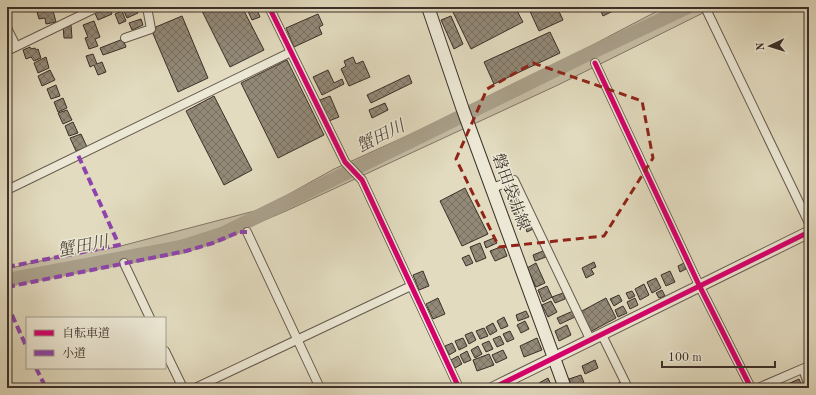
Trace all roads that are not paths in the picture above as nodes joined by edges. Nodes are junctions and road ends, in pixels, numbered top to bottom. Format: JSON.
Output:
{"nodes":[{"id":1,"x":98,"y":7,"type":"edge"},
{"id":2,"x":147,"y":7,"type":"edge"},
{"id":3,"x":269,"y":7,"type":"edge"},
{"id":4,"x":428,"y":7,"type":"edge"},
{"id":5,"x":706,"y":9,"type":"dead end"},
{"id":6,"x":7,"y":28,"type":"edge"},
{"id":7,"x":125,"y":38,"type":"dead end"},
{"id":8,"x":16,"y":46,"type":"junction"},
{"id":9,"x":7,"y":51,"type":"edge"},
{"id":10,"x":292,"y":52,"type":"junction"},
{"id":11,"x":595,"y":63,"type":"dead end"},
{"id":12,"x":492,"y":188,"type":"junction"},
{"id":13,"x":7,"y":190,"type":"edge"},
{"id":14,"x":809,"y":223,"type":"edge"},
{"id":15,"x":247,"y":232,"type":"dead end"},
{"id":16,"x":809,"y":232,"type":"edge"},
{"id":17,"x":124,"y":263,"type":"dead end"},
{"id":18,"x":699,"y":285,"type":"junction"},
{"id":19,"x":411,"y":286,"type":"junction"},
{"id":20,"x":150,"y":317,"type":"edge"},
{"id":21,"x":602,"y":335,"type":"junction"},
{"id":22,"x":296,"y":340,"type":"junction"},
{"id":23,"x":591,"y":341,"type":"junction"},
{"id":24,"x":166,"y":353,"type":"edge"},
{"id":25,"x":554,"y":359,"type":"junction"},
{"id":26,"x":806,"y":368,"type":"edge"},
{"id":27,"x":809,"y":386,"type":"edge"},
{"id":28,"x":183,"y":388,"type":"edge"},
{"id":29,"x":194,"y":388,"type":"edge"},
{"id":30,"x":320,"y":388,"type":"edge"},
{"id":31,"x":459,"y":388,"type":"edge"},
{"id":32,"x":493,"y":388,"type":"edge"},
{"id":33,"x":565,"y":388,"type":"edge"},
{"id":34,"x":628,"y":388,"type":"edge"},
{"id":35,"x":751,"y":388,"type":"edge"},
{"id":36,"x":758,"y":388,"type":"edge"}],
"edges":[{"from":1,"to":8,"type":"street"},
{"from":2,"to":7,"type":"street"},
{"from":3,"to":10,"type":"street"},
{"from":4,"to":12,"type":"main road","name":"磐田袋井線"},
{"from":5,"to":14,"type":"street"},
{"from":6,"to":8,"type":"street"},
{"from":8,"to":9,"type":"street"},
{"from":10,"to":13,"type":"street"},
{"from":10,"to":19,"type":"street"},
{"from":11,"to":18,"type":"street"},
{"from":12,"to":23,"type":"street"},
{"from":12,"to":25,"type":"main road","name":"磐田袋井線"},
{"from":15,"to":22,"type":"street"},
{"from":16,"to":18,"type":"street"},
{"from":17,"to":20,"type":"street"},
{"from":18,"to":21,"type":"street"},
{"from":18,"to":35,"type":"street"},
{"from":19,"to":22,"type":"street"},
{"from":19,"to":31,"type":"street"},
{"from":21,"to":23,"type":"street"},
{"from":21,"to":34,"type":"street"},
{"from":22,"to":29,"type":"street"},
{"from":22,"to":30,"type":"street"},
{"from":23,"to":25,"type":"street"},
{"from":24,"to":28,"type":"street"},
{"from":25,"to":32,"type":"street"},
{"from":25,"to":33,"type":"main road","name":"磐田袋井線"},
{"from":26,"to":27,"type":"street"},
{"from":26,"to":36,"type":"street"}]}
